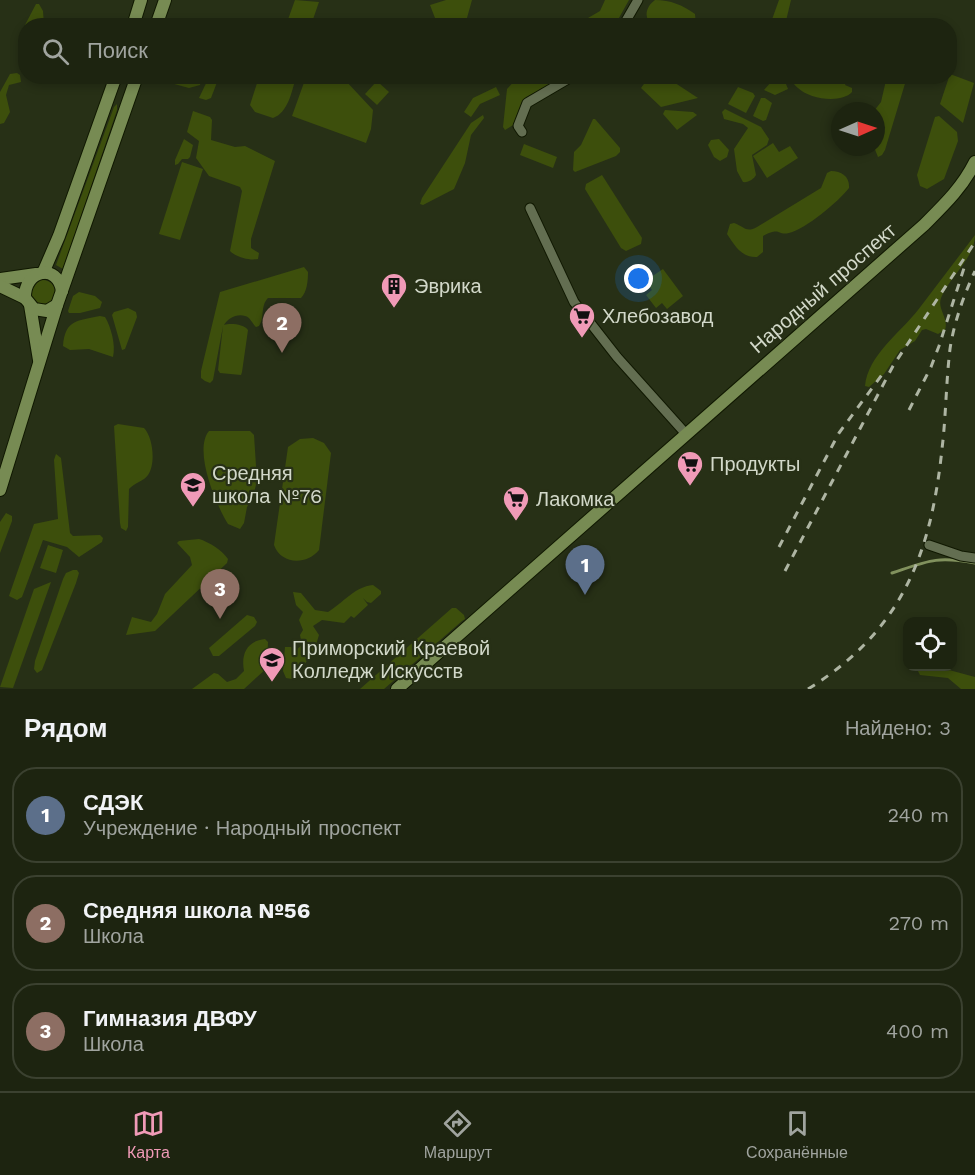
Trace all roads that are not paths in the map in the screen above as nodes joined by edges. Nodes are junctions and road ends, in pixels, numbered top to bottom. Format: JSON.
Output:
{"nodes":[{"id":1,"x":141,"y":0,"type":"edge"},
{"id":2,"x":165,"y":0,"type":"edge"},
{"id":3,"x":638,"y":0,"type":"edge"},
{"id":4,"x":135,"y":18,"type":"edge"},
{"id":5,"x":159,"y":18,"type":"edge"},
{"id":6,"x":628,"y":18,"type":"edge"},
{"id":7,"x":113,"y":84,"type":"edge"},
{"id":8,"x":115,"y":84,"type":"edge"},
{"id":9,"x":135,"y":84,"type":"edge"},
{"id":10,"x":559,"y":84,"type":"edge"},
{"id":11,"x":131,"y":95,"type":"junction"},
{"id":12,"x":522,"y":132,"type":"dead end"},
{"id":13,"x":975,"y":162,"type":"edge"},
{"id":14,"x":530,"y":208,"type":"dead end"},
{"id":15,"x":40,"y":273,"type":"junction"},
{"id":16,"x":0,"y":279,"type":"edge"},
{"id":17,"x":0,"y":286,"type":"edge"},
{"id":18,"x":62,"y":291,"type":"junction"},
{"id":19,"x":27,"y":302,"type":"junction"},
{"id":20,"x":57,"y":305,"type":"junction"},
{"id":21,"x":40,"y":363,"type":"junction"},
{"id":22,"x":686,"y":434,"type":"junction"},
{"id":23,"x":0,"y":490,"type":"edge"},
{"id":24,"x":929,"y":545,"type":"dead end"},
{"id":25,"x":975,"y":558,"type":"edge"},
{"id":26,"x":397,"y":689,"type":"edge"}],
"edges":[{"from":1,"to":4,"type":"main road"},
{"from":2,"to":5,"type":"main road"},
{"from":3,"to":6,"type":"street"},
{"from":7,"to":15,"type":"main road"},
{"from":8,"to":11,"type":"main road"},
{"from":9,"to":11,"type":"main road"},
{"from":10,"to":12,"type":"street"},
{"from":11,"to":18,"type":"main road"},
{"from":13,"to":22,"type":"main road","name":"Народный проспект"},
{"from":14,"to":22,"type":"street"},
{"from":15,"to":16,"type":"main road"},
{"from":15,"to":18,"type":"main road"},
{"from":15,"to":19,"type":"main road"},
{"from":17,"to":19,"type":"main road"},
{"from":18,"to":20,"type":"main road"},
{"from":19,"to":20,"type":"main road"},
{"from":19,"to":21,"type":"main road"},
{"from":20,"to":21,"type":"main road"},
{"from":21,"to":23,"type":"main road"},
{"from":22,"to":26,"type":"main road","name":"Народный проспект"},
{"from":24,"to":25,"type":"street"}]}
